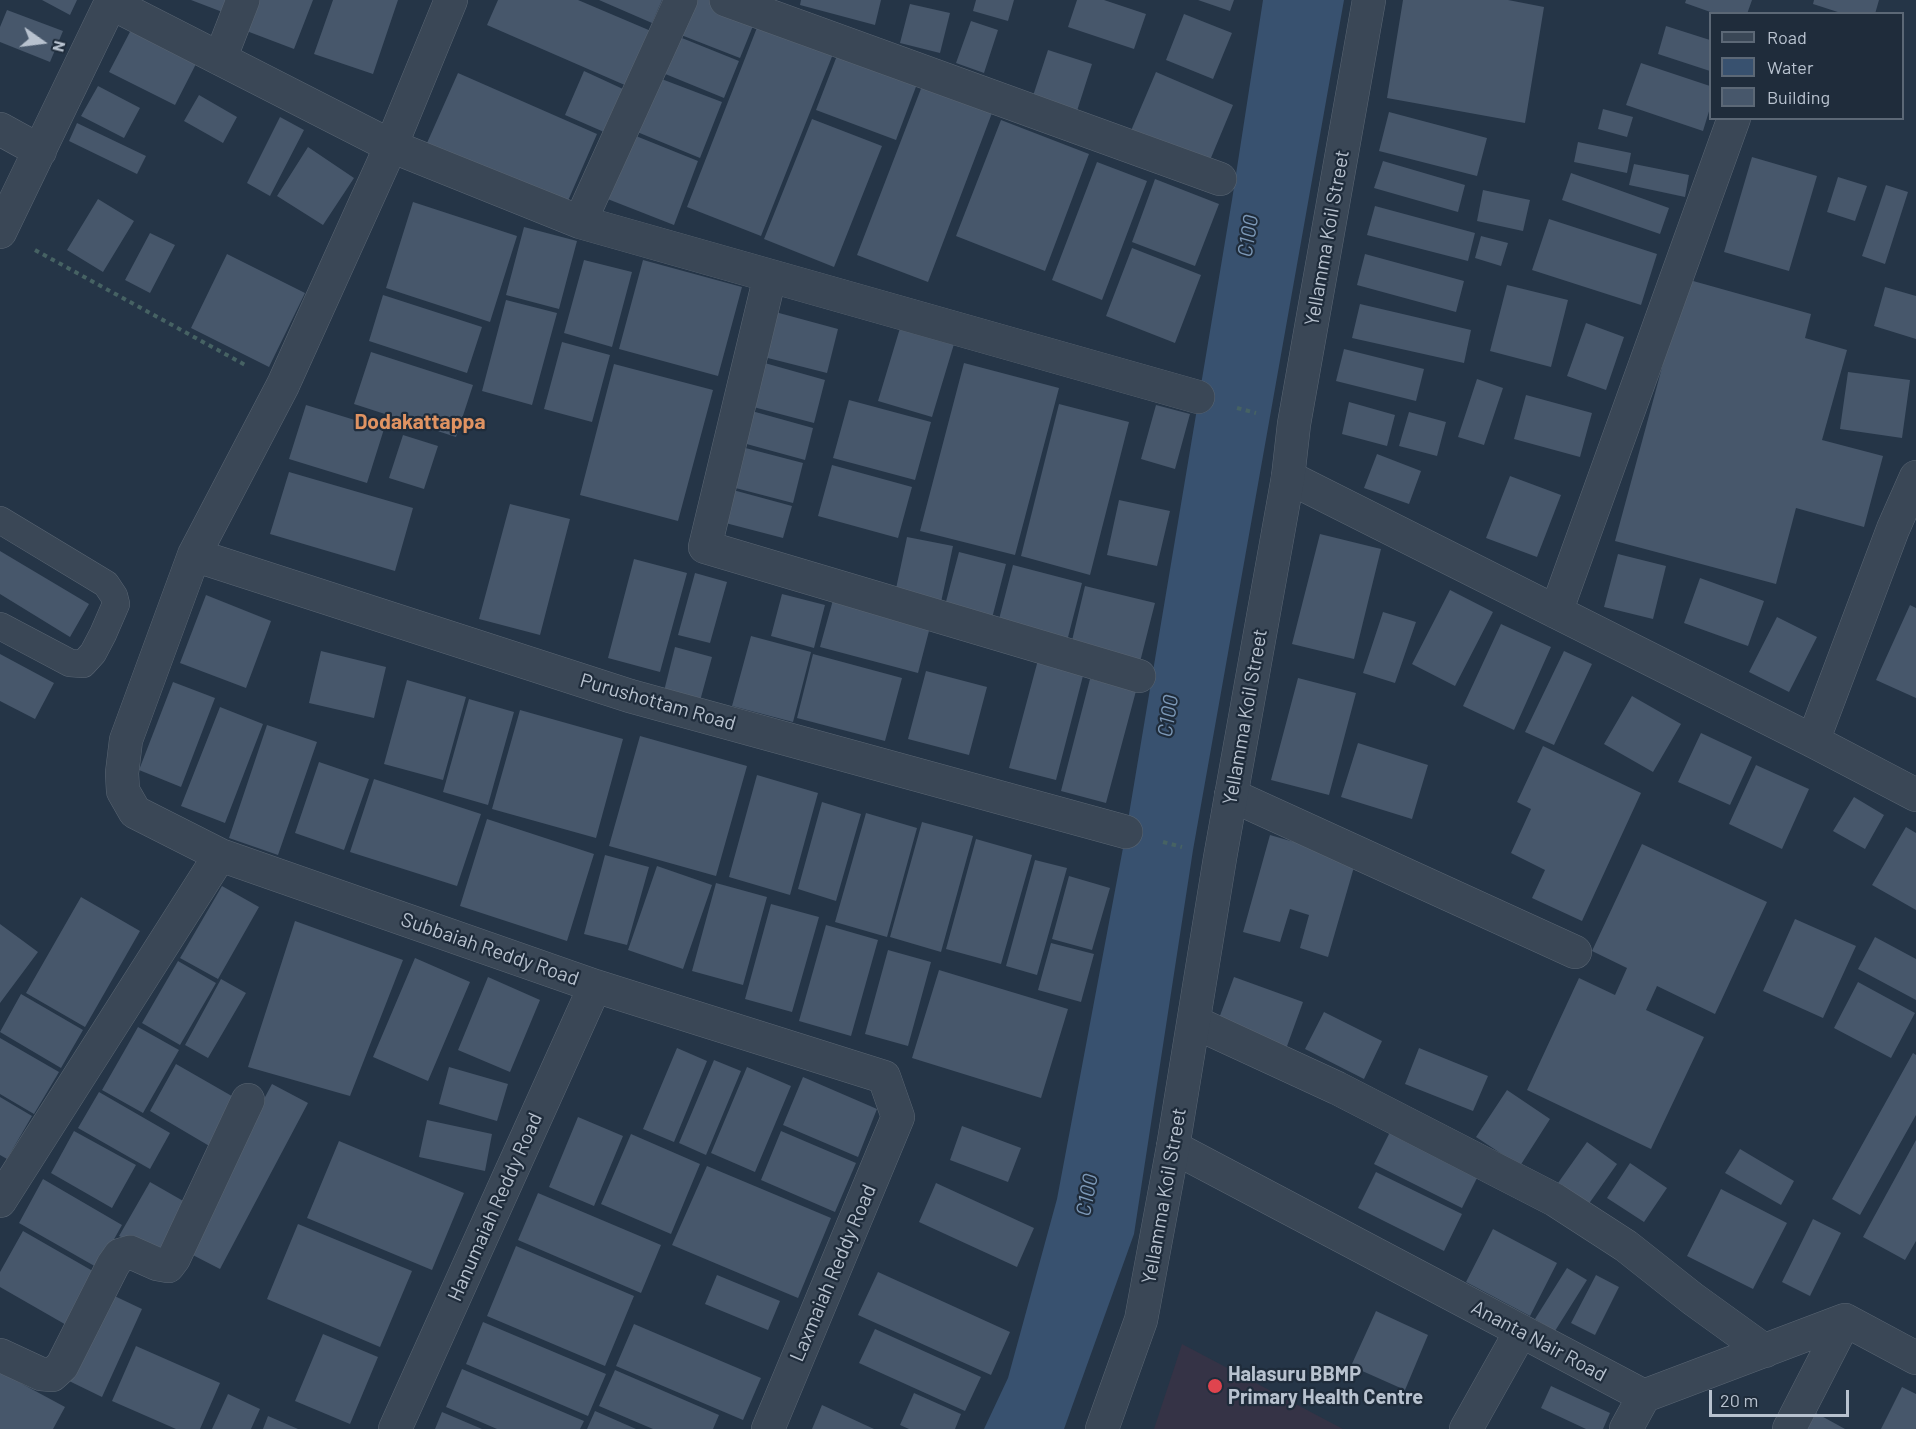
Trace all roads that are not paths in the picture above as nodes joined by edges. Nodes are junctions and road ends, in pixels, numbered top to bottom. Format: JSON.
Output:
{"nodes":[{"id":1,"x":243,"y":0,"type":"edge"},
{"id":2,"x":451,"y":0,"type":"edge"},
{"id":3,"x":681,"y":0,"type":"edge"},
{"id":4,"x":726,"y":0,"type":"edge"},
{"id":5,"x":1369,"y":0,"type":"edge"},
{"id":6,"x":112,"y":2,"type":"edge"},
{"id":7,"x":220,"y":59,"type":"junction"},
{"id":8,"x":1733,"y":120,"type":"edge"},
{"id":9,"x":0,"y":129,"type":"edge"},
{"id":10,"x":391,"y":146,"type":"junction"},
{"id":11,"x":40,"y":151,"type":"junction"},
{"id":12,"x":1220,"y":179,"type":"dead end"},
{"id":13,"x":580,"y":222,"type":"junction"},
{"id":14,"x":0,"y":232,"type":"edge"},
{"id":15,"x":770,"y":276,"type":"junction"},
{"id":16,"x":1198,"y":397,"type":"dead end"},
{"id":17,"x":1288,"y":477,"type":"junction"},
{"id":18,"x":1916,"y":477,"type":"edge"},
{"id":19,"x":0,"y":520,"type":"edge"},
{"id":20,"x":1905,"y":535,"type":"edge"},
{"id":21,"x":194,"y":555,"type":"junction"},
{"id":22,"x":1556,"y":612,"type":"junction"},
{"id":23,"x":0,"y":626,"type":"edge"},
{"id":24,"x":1139,"y":676,"type":"dead end"},
{"id":25,"x":1813,"y":741,"type":"junction"},
{"id":26,"x":1231,"y":795,"type":"junction"},
{"id":27,"x":1916,"y":795,"type":"edge"},
{"id":28,"x":1126,"y":832,"type":"dead end"},
{"id":29,"x":220,"y":855,"type":"junction"},
{"id":30,"x":1575,"y":952,"type":"dead end"},
{"id":31,"x":595,"y":986,"type":"junction"},
{"id":32,"x":1194,"y":1022,"type":"junction"},
{"id":33,"x":248,"y":1100,"type":"dead end"},
{"id":34,"x":897,"y":1117,"type":"joint"},
{"id":35,"x":1173,"y":1147,"type":"junction"},
{"id":36,"x":0,"y":1201,"type":"edge"},
{"id":37,"x":1845,"y":1320,"type":"junction"},
{"id":38,"x":1521,"y":1331,"type":"junction"},
{"id":39,"x":1765,"y":1351,"type":"junction"},
{"id":40,"x":0,"y":1355,"type":"edge"},
{"id":41,"x":1916,"y":1358,"type":"edge"},
{"id":42,"x":1644,"y":1396,"type":"junction"},
{"id":43,"x":395,"y":1429,"type":"edge"},
{"id":44,"x":768,"y":1429,"type":"edge"},
{"id":45,"x":1102,"y":1429,"type":"edge"},
{"id":46,"x":1466,"y":1429,"type":"edge"},
{"id":47,"x":1626,"y":1429,"type":"edge"},
{"id":48,"x":1789,"y":1429,"type":"edge"}],
"edges":[{"from":1,"to":7,"type":"street"},
{"from":2,"to":10,"type":"street","name":"Subbaiah Reddy Road"},
{"from":3,"to":13,"type":"street"},
{"from":4,"to":12,"type":"street"},
{"from":5,"to":17,"type":"street","name":"Yellamma Koil Street"},
{"from":6,"to":7,"type":"street"},
{"from":6,"to":11,"type":"street"},
{"from":7,"to":10,"type":"street"},
{"from":8,"to":22,"type":"street"},
{"from":9,"to":11,"type":"street"},
{"from":10,"to":13,"type":"street"},
{"from":10,"to":21,"type":"street","name":"Subbaiah Reddy Road"},
{"from":11,"to":14,"type":"street"},
{"from":13,"to":15,"type":"street"},
{"from":15,"to":16,"type":"street"},
{"from":15,"to":24,"type":"street"},
{"from":17,"to":22,"type":"street"},
{"from":17,"to":26,"type":"street","name":"Yellamma Koil Street"},
{"from":18,"to":20,"type":"street"},
{"from":19,"to":23,"type":"lane"},
{"from":20,"to":25,"type":"street"},
{"from":21,"to":28,"type":"street","name":"Purushottam Road"},
{"from":21,"to":29,"type":"street","name":"Subbaiah Reddy Road"},
{"from":22,"to":25,"type":"street"},
{"from":25,"to":27,"type":"street"},
{"from":26,"to":30,"type":"street"},
{"from":26,"to":32,"type":"street","name":"Yellamma Koil Street"},
{"from":29,"to":31,"type":"street","name":"Subbaiah Reddy Road"},
{"from":29,"to":36,"type":"street"},
{"from":31,"to":34,"type":"street","name":"Subbaiah Reddy Road"},
{"from":31,"to":43,"type":"street","name":"Hanumaiah Reddy Road"},
{"from":32,"to":35,"type":"street","name":"Yellamma Koil Street"},
{"from":32,"to":39,"type":"street"},
{"from":33,"to":40,"type":"street"},
{"from":34,"to":44,"type":"street","name":"Laxmaiah Reddy Road"},
{"from":35,"to":38,"type":"street","name":"Ananta Nair Road"},
{"from":35,"to":45,"type":"street","name":"Yellamma Koil Street"},
{"from":37,"to":39,"type":"street"},
{"from":37,"to":41,"type":"street"},
{"from":37,"to":48,"type":"street"},
{"from":38,"to":42,"type":"street","name":"Ananta Nair Road"},
{"from":38,"to":46,"type":"street"},
{"from":39,"to":42,"type":"street"},
{"from":42,"to":47,"type":"street"}]}
